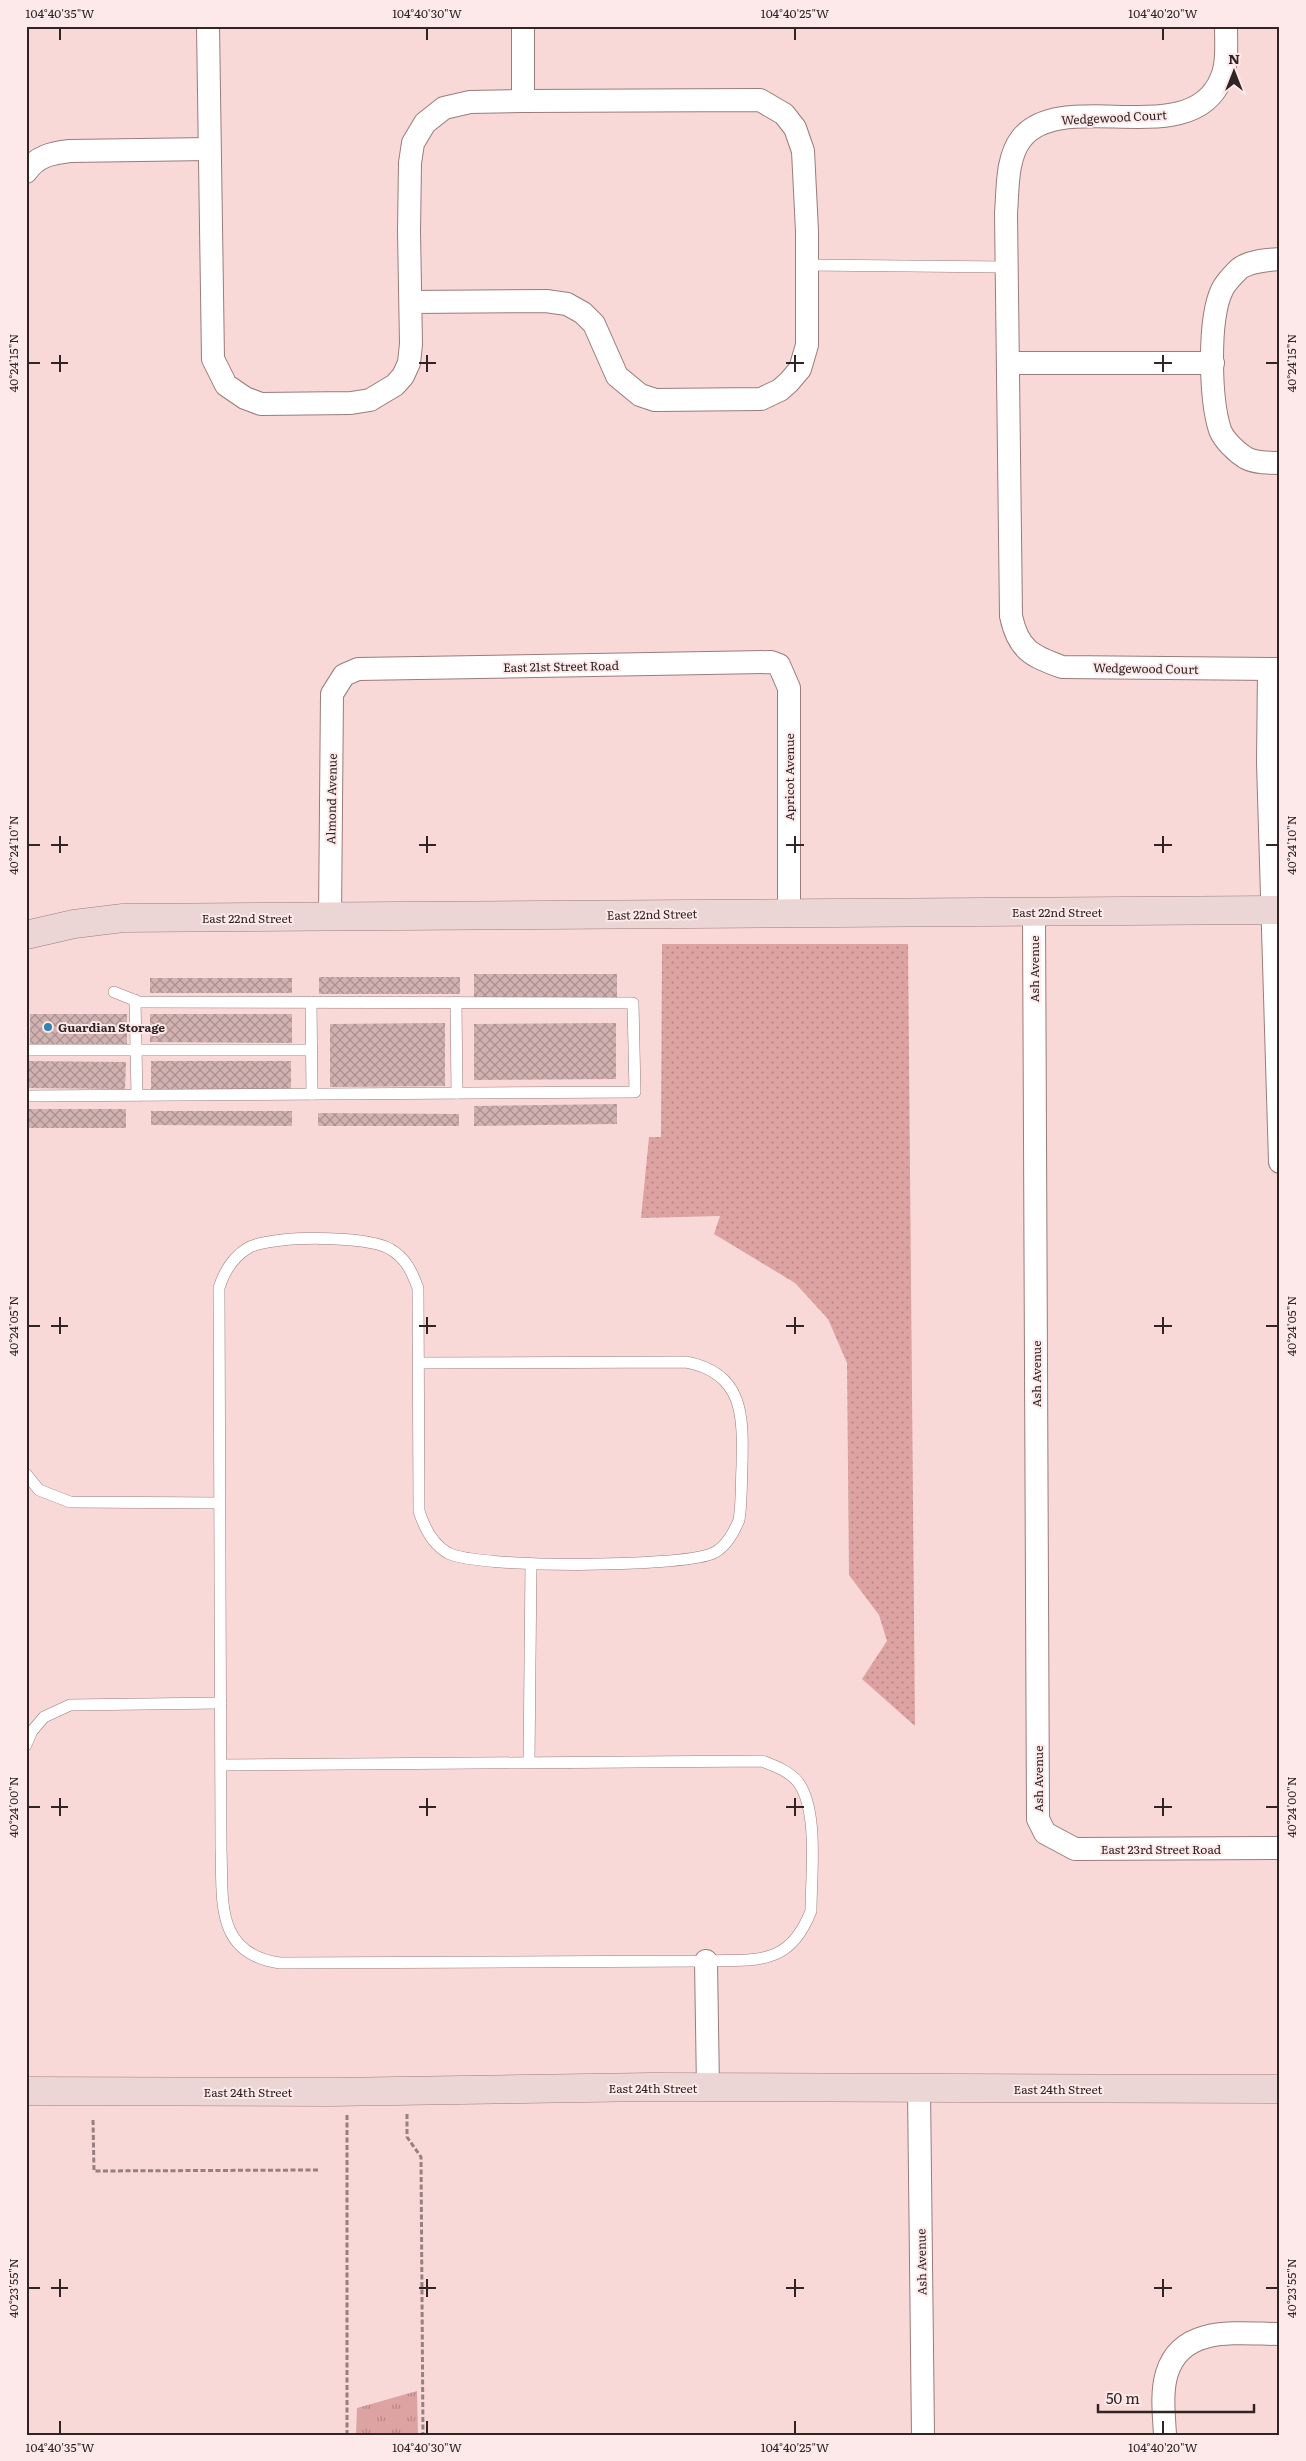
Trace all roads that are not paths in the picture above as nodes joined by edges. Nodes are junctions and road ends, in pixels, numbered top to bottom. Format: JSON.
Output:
{"nodes":[{"id":1,"x":208,"y":26,"type":"edge"},
{"id":2,"x":523,"y":26,"type":"edge"},
{"id":3,"x":1226,"y":26,"type":"edge"},
{"id":4,"x":524,"y":101,"type":"junction"},
{"id":5,"x":209,"y":149,"type":"junction"},
{"id":6,"x":26,"y":172,"type":"edge"},
{"id":7,"x":1280,"y":259,"type":"edge"},
{"id":8,"x":807,"y":265,"type":"junction"},
{"id":9,"x":1006,"y":267,"type":"junction"},
{"id":10,"x":411,"y":302,"type":"junction"},
{"id":11,"x":1009,"y":363,"type":"junction"},
{"id":12,"x":1213,"y":363,"type":"junction"},
{"id":13,"x":1280,"y":463,"type":"edge"},
{"id":14,"x":1274,"y":669,"type":"edge"},
{"id":15,"x":784,"y":672,"type":"joint"},
{"id":16,"x":340,"y":683,"type":"joint"},
{"id":17,"x":1276,"y":910,"type":"edge"},
{"id":18,"x":1034,"y":912,"type":"junction"},
{"id":19,"x":789,"y":913,"type":"junction"},
{"id":20,"x":330,"y":918,"type":"junction"},
{"id":21,"x":26,"y":935,"type":"edge"},
{"id":22,"x":114,"y":992,"type":"dead end"},
{"id":23,"x":136,"y":1000,"type":"junction"},
{"id":24,"x":311,"y":1002,"type":"junction"},
{"id":25,"x":456,"y":1002,"type":"junction"},
{"id":26,"x":26,"y":1050,"type":"edge"},
{"id":27,"x":136,"y":1050,"type":"junction"},
{"id":28,"x":312,"y":1050,"type":"junction"},
{"id":29,"x":457,"y":1093,"type":"junction"},
{"id":30,"x":312,"y":1094,"type":"junction"},
{"id":31,"x":136,"y":1095,"type":"junction"},
{"id":32,"x":26,"y":1096,"type":"edge"},
{"id":33,"x":1280,"y":1162,"type":"edge"},
{"id":34,"x":419,"y":1363,"type":"junction"},
{"id":35,"x":26,"y":1474,"type":"edge"},
{"id":36,"x":219,"y":1503,"type":"junction"},
{"id":37,"x":531,"y":1564,"type":"junction"},
{"id":38,"x":221,"y":1703,"type":"junction"},
{"id":39,"x":26,"y":1745,"type":"edge"},
{"id":40,"x":529,"y":1761,"type":"junction"},
{"id":41,"x":222,"y":1765,"type":"junction"},
{"id":42,"x":1046,"y":1834,"type":"joint"},
{"id":43,"x":1280,"y":1848,"type":"edge"},
{"id":44,"x":706,"y":1961,"type":"junction"},
{"id":45,"x":708,"y":2088,"type":"junction"},
{"id":46,"x":919,"y":2089,"type":"junction"},
{"id":47,"x":1280,"y":2089,"type":"edge"},
{"id":48,"x":26,"y":2091,"type":"edge"},
{"id":49,"x":1280,"y":2334,"type":"edge"},
{"id":50,"x":923,"y":2435,"type":"edge"},
{"id":51,"x":1165,"y":2435,"type":"edge"}],
"edges":[{"from":1,"to":5,"type":"street"},
{"from":2,"to":4,"type":"street"},
{"from":3,"to":9,"type":"street","name":"Wedgewood Court"},
{"from":4,"to":8,"type":"street"},
{"from":4,"to":10,"type":"street"},
{"from":5,"to":6,"type":"street"},
{"from":5,"to":10,"type":"street"},
{"from":7,"to":12,"type":"street"},
{"from":8,"to":9,"type":"lane"},
{"from":8,"to":10,"type":"street"},
{"from":9,"to":11,"type":"street","name":"Wedgewood Court"},
{"from":11,"to":12,"type":"street"},
{"from":11,"to":14,"type":"street","name":"Wedgewood Court"},
{"from":12,"to":13,"type":"street"},
{"from":14,"to":17,"type":"street","name":"Wedgewood Court"},
{"from":15,"to":16,"type":"street","name":"East 21st Street Road"},
{"from":15,"to":19,"type":"street","name":"Apricot Avenue"},
{"from":16,"to":20,"type":"street","name":"Almond Avenue"},
{"from":17,"to":18,"type":"street","name":"East 22nd Street"},
{"from":17,"to":33,"type":"street","name":"Wedgewood Court"},
{"from":18,"to":19,"type":"street","name":"East 22nd Street"},
{"from":18,"to":42,"type":"street","name":"Ash Avenue"},
{"from":19,"to":20,"type":"street","name":"East 22nd Street"},
{"from":20,"to":21,"type":"street","name":"East 22nd Street"},
{"from":22,"to":23,"type":"lane"},
{"from":23,"to":24,"type":"lane"},
{"from":23,"to":27,"type":"lane"},
{"from":24,"to":25,"type":"lane"},
{"from":24,"to":28,"type":"lane"},
{"from":25,"to":29,"type":"lane"},
{"from":25,"to":29,"type":"lane"},
{"from":26,"to":27,"type":"lane"},
{"from":27,"to":28,"type":"lane"},
{"from":27,"to":31,"type":"lane"},
{"from":28,"to":30,"type":"lane"},
{"from":29,"to":30,"type":"lane"},
{"from":30,"to":31,"type":"lane"},
{"from":31,"to":32,"type":"lane"},
{"from":34,"to":36,"type":"lane"},
{"from":34,"to":37,"type":"lane"},
{"from":34,"to":37,"type":"lane"},
{"from":35,"to":36,"type":"lane"},
{"from":36,"to":38,"type":"lane"},
{"from":37,"to":40,"type":"lane"},
{"from":38,"to":39,"type":"lane"},
{"from":38,"to":41,"type":"lane"},
{"from":40,"to":41,"type":"lane"},
{"from":40,"to":44,"type":"lane"},
{"from":41,"to":44,"type":"lane"},
{"from":42,"to":43,"type":"street","name":"East 23rd Street Road"},
{"from":44,"to":45,"type":"street"},
{"from":45,"to":46,"type":"street","name":"East 24th Street"},
{"from":45,"to":48,"type":"street","name":"East 24th Street"},
{"from":46,"to":47,"type":"street","name":"East 24th Street"},
{"from":46,"to":50,"type":"street","name":"Ash Avenue"},
{"from":49,"to":51,"type":"street"}]}
